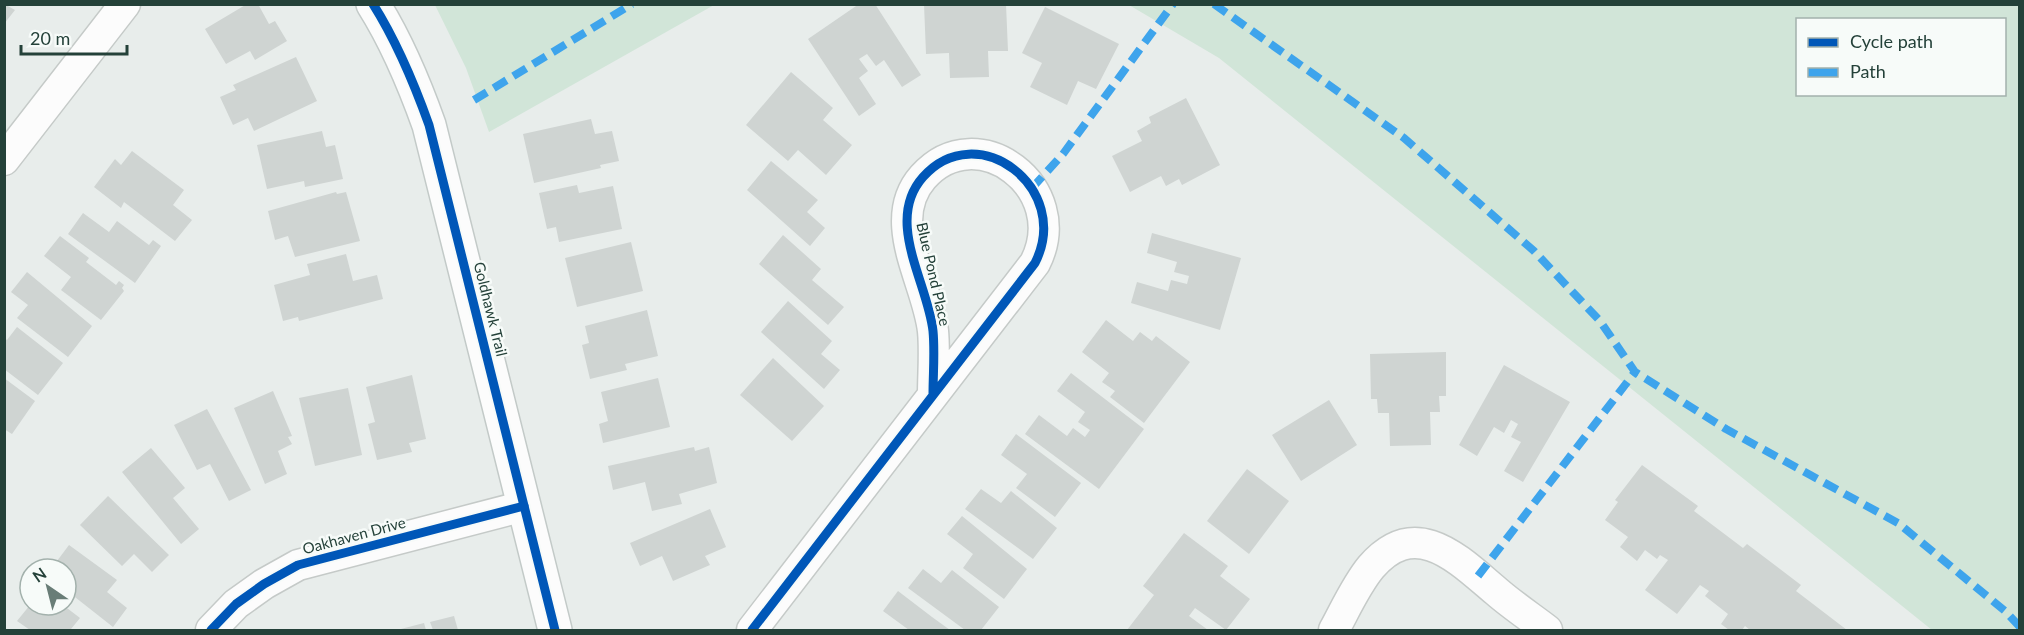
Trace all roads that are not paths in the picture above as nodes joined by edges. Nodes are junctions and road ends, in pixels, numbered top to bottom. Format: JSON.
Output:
{"nodes":[{"id":1,"x":125,"y":4,"type":"edge"},
{"id":2,"x":373,"y":4,"type":"edge"},
{"id":3,"x":4,"y":160,"type":"edge"},
{"id":4,"x":933,"y":395,"type":"junction"},
{"id":5,"x":524,"y":506,"type":"junction"},
{"id":6,"x":211,"y":630,"type":"edge"},
{"id":7,"x":555,"y":630,"type":"edge"},
{"id":8,"x":752,"y":630,"type":"edge"},
{"id":9,"x":1334,"y":630,"type":"edge"},
{"id":10,"x":1547,"y":630,"type":"edge"}],
"edges":[{"from":1,"to":3,"type":"street"},
{"from":2,"to":5,"type":"street","name":"Goldhawk Trail"},
{"from":4,"to":4,"type":"street","name":"Blue Pond Place"},
{"from":4,"to":8,"type":"street","name":"Blue Pond Place"},
{"from":5,"to":6,"type":"street","name":"Oakhaven Drive"},
{"from":5,"to":7,"type":"street","name":"Goldhawk Trail"},
{"from":9,"to":10,"type":"street"}]}
